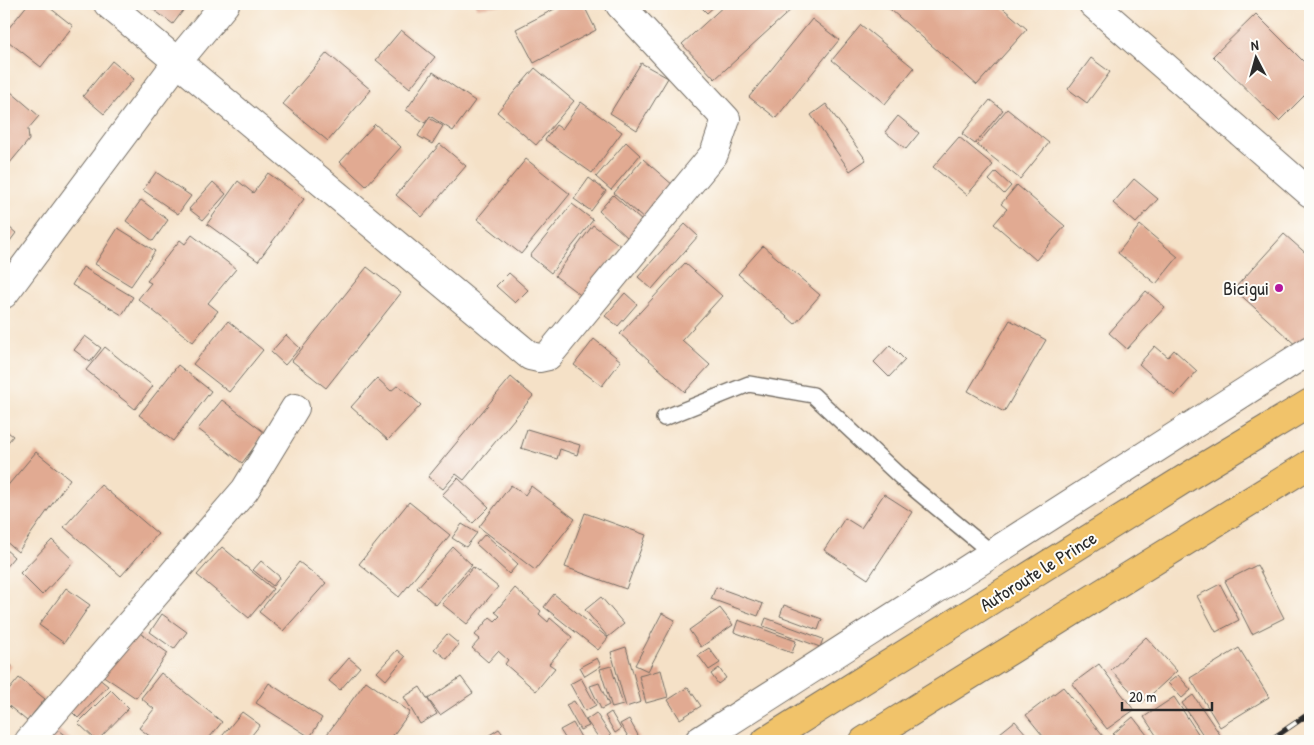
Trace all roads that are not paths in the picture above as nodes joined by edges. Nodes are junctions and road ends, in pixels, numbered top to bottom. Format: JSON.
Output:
{"nodes":[{"id":1,"x":108,"y":4,"type":"edge"},
{"id":2,"x":225,"y":4,"type":"edge"},
{"id":3,"x":1093,"y":4,"type":"edge"},
{"id":4,"x":620,"y":5,"type":"edge"},
{"id":5,"x":178,"y":61,"type":"junction"},
{"id":6,"x":1310,"y":193,"type":"edge"},
{"id":7,"x":4,"y":294,"type":"edge"},
{"id":8,"x":1310,"y":350,"type":"edge"},
{"id":9,"x":1310,"y":403,"type":"edge"},
{"id":10,"x":295,"y":408,"type":"dead end"},
{"id":11,"x":664,"y":418,"type":"dead end"},
{"id":12,"x":1310,"y":464,"type":"edge"},
{"id":13,"x":992,"y":554,"type":"junction"},
{"id":14,"x":29,"y":741,"type":"edge"},
{"id":15,"x":699,"y":741,"type":"edge"},
{"id":16,"x":766,"y":741,"type":"edge"},
{"id":17,"x":864,"y":741,"type":"edge"}],
"edges":[{"from":1,"to":5,"type":"street"},
{"from":2,"to":5,"type":"street"},
{"from":3,"to":6,"type":"street"},
{"from":4,"to":5,"type":"street"},
{"from":5,"to":7,"type":"street"},
{"from":8,"to":13,"type":"street"},
{"from":9,"to":16,"type":"main road","name":"Autoroute le Prince"},
{"from":10,"to":14,"type":"street"},
{"from":11,"to":13,"type":"lane"},
{"from":12,"to":17,"type":"main road"},
{"from":13,"to":15,"type":"street"}]}
